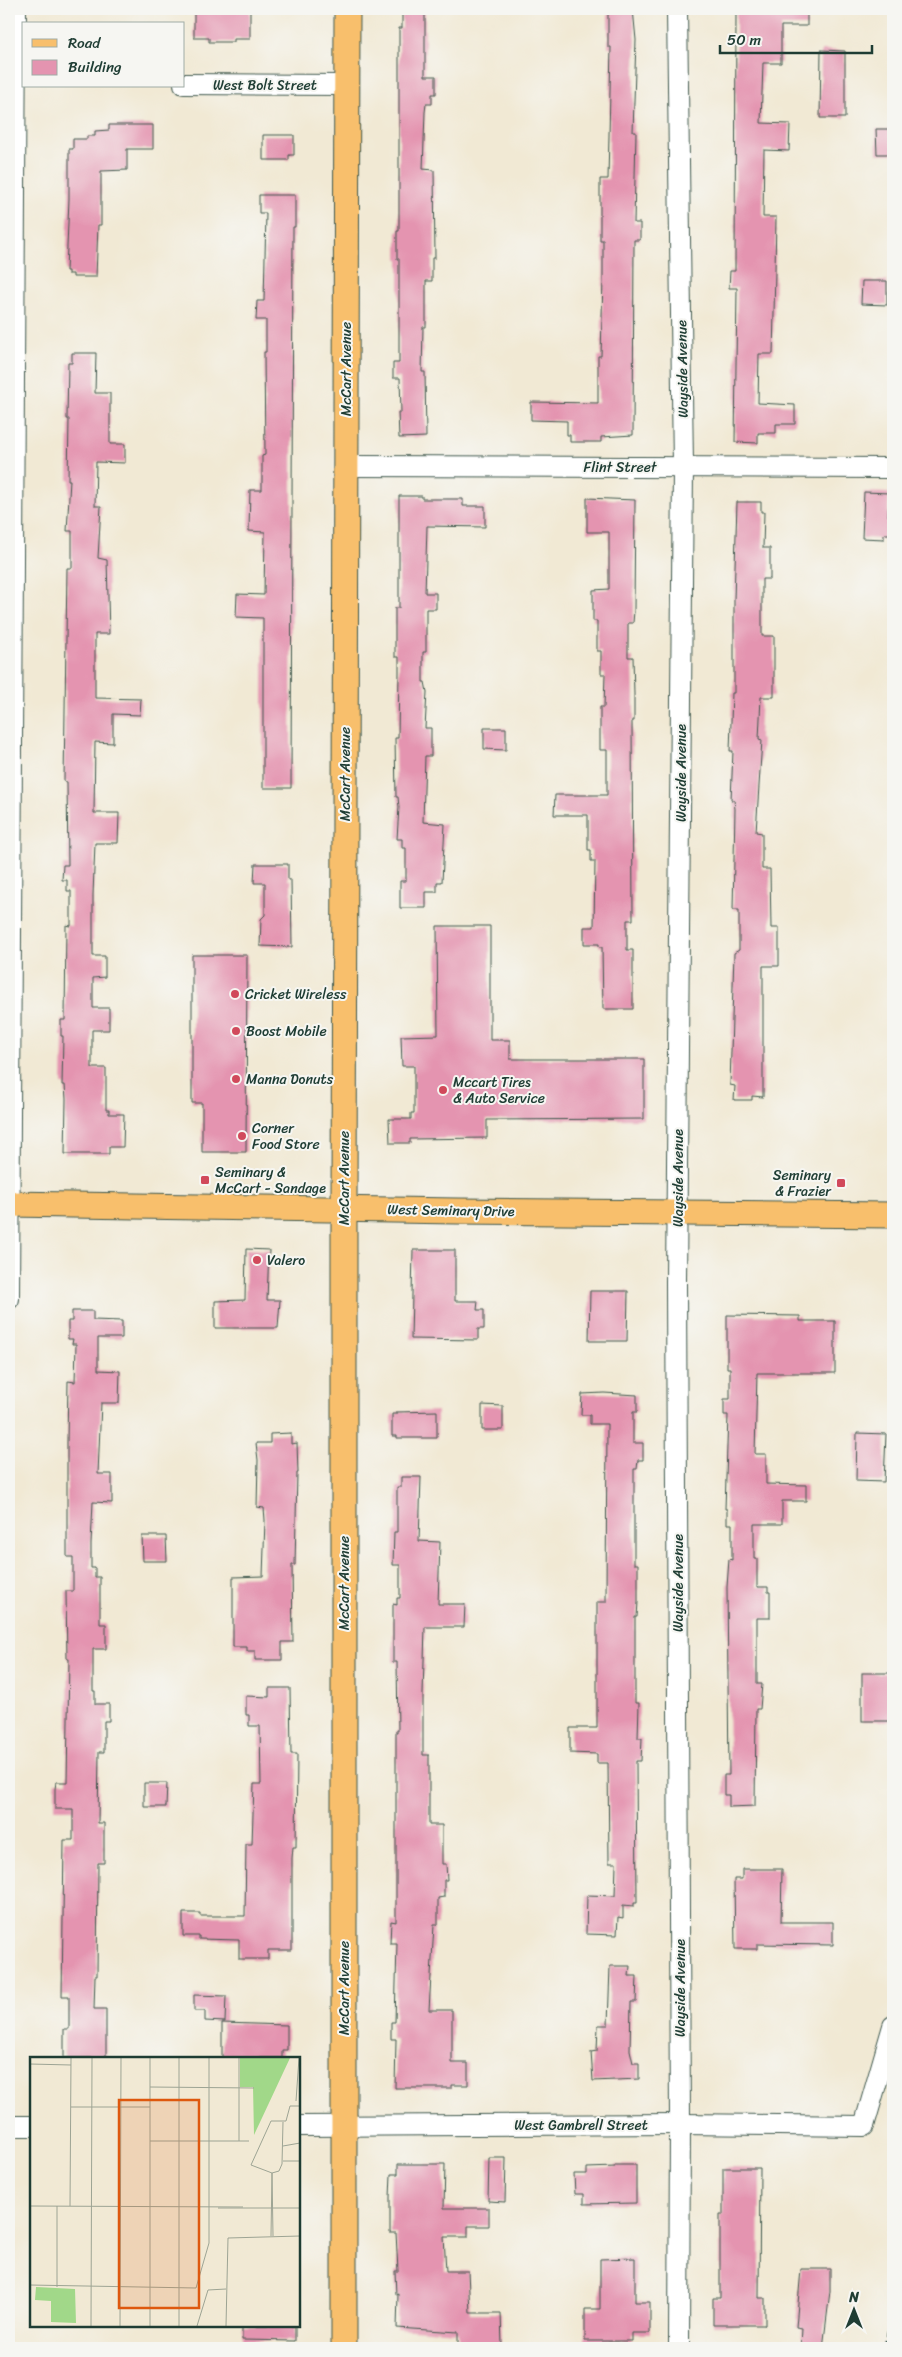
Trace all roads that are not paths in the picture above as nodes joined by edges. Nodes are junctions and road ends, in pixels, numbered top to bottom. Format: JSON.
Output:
{"nodes":[{"id":1,"x":16,"y":9,"type":"edge"},
{"id":2,"x":347,"y":9,"type":"edge"},
{"id":3,"x":677,"y":9,"type":"edge"},
{"id":4,"x":16,"y":84,"type":"edge"},
{"id":5,"x":185,"y":84,"type":"edge"},
{"id":6,"x":347,"y":85,"type":"junction"},
{"id":7,"x":346,"y":466,"type":"junction"},
{"id":8,"x":683,"y":467,"type":"junction"},
{"id":9,"x":893,"y":468,"type":"edge"},
{"id":10,"x":9,"y":1204,"type":"edge"},
{"id":11,"x":344,"y":1209,"type":"junction"},
{"id":12,"x":678,"y":1212,"type":"junction"},
{"id":13,"x":893,"y":1215,"type":"edge"},
{"id":14,"x":9,"y":1299,"type":"edge"},
{"id":15,"x":893,"y":2026,"type":"edge"},
{"id":16,"x":680,"y":2124,"type":"junction"},
{"id":17,"x":9,"y":2126,"type":"edge"},
{"id":18,"x":30,"y":2126,"type":"edge"},
{"id":19,"x":300,"y":2126,"type":"edge"},
{"id":20,"x":344,"y":2126,"type":"junction"},
{"id":21,"x":344,"y":2348,"type":"edge"},
{"id":22,"x":679,"y":2348,"type":"edge"}],
"edges":[{"from":1,"to":4,"type":"street"},
{"from":2,"to":6,"type":"main road","name":"McCart Avenue"},
{"from":3,"to":8,"type":"street","name":"Wayside Avenue"},
{"from":4,"to":10,"type":"street"},
{"from":5,"to":6,"type":"street","name":"West Bolt Street"},
{"from":6,"to":7,"type":"main road","name":"McCart Avenue"},
{"from":7,"to":8,"type":"street","name":"Flint Street"},
{"from":7,"to":11,"type":"main road","name":"McCart Avenue"},
{"from":8,"to":9,"type":"street","name":"Flint Street"},
{"from":8,"to":12,"type":"street","name":"Wayside Avenue"},
{"from":10,"to":11,"type":"main road","name":"West Seminary Drive"},
{"from":10,"to":14,"type":"street"},
{"from":11,"to":12,"type":"main road","name":"West Seminary Drive"},
{"from":11,"to":20,"type":"main road","name":"McCart Avenue"},
{"from":12,"to":13,"type":"main road","name":"West Seminary Drive"},
{"from":12,"to":16,"type":"street","name":"Wayside Avenue"},
{"from":15,"to":16,"type":"street","name":"West Gambrell Street"},
{"from":16,"to":20,"type":"street","name":"West Gambrell Street"},
{"from":16,"to":22,"type":"street","name":"Wayside Avenue"},
{"from":17,"to":18,"type":"street"},
{"from":19,"to":20,"type":"street","name":"West Gambrell Street"},
{"from":20,"to":21,"type":"main road","name":"McCart Avenue"}]}
